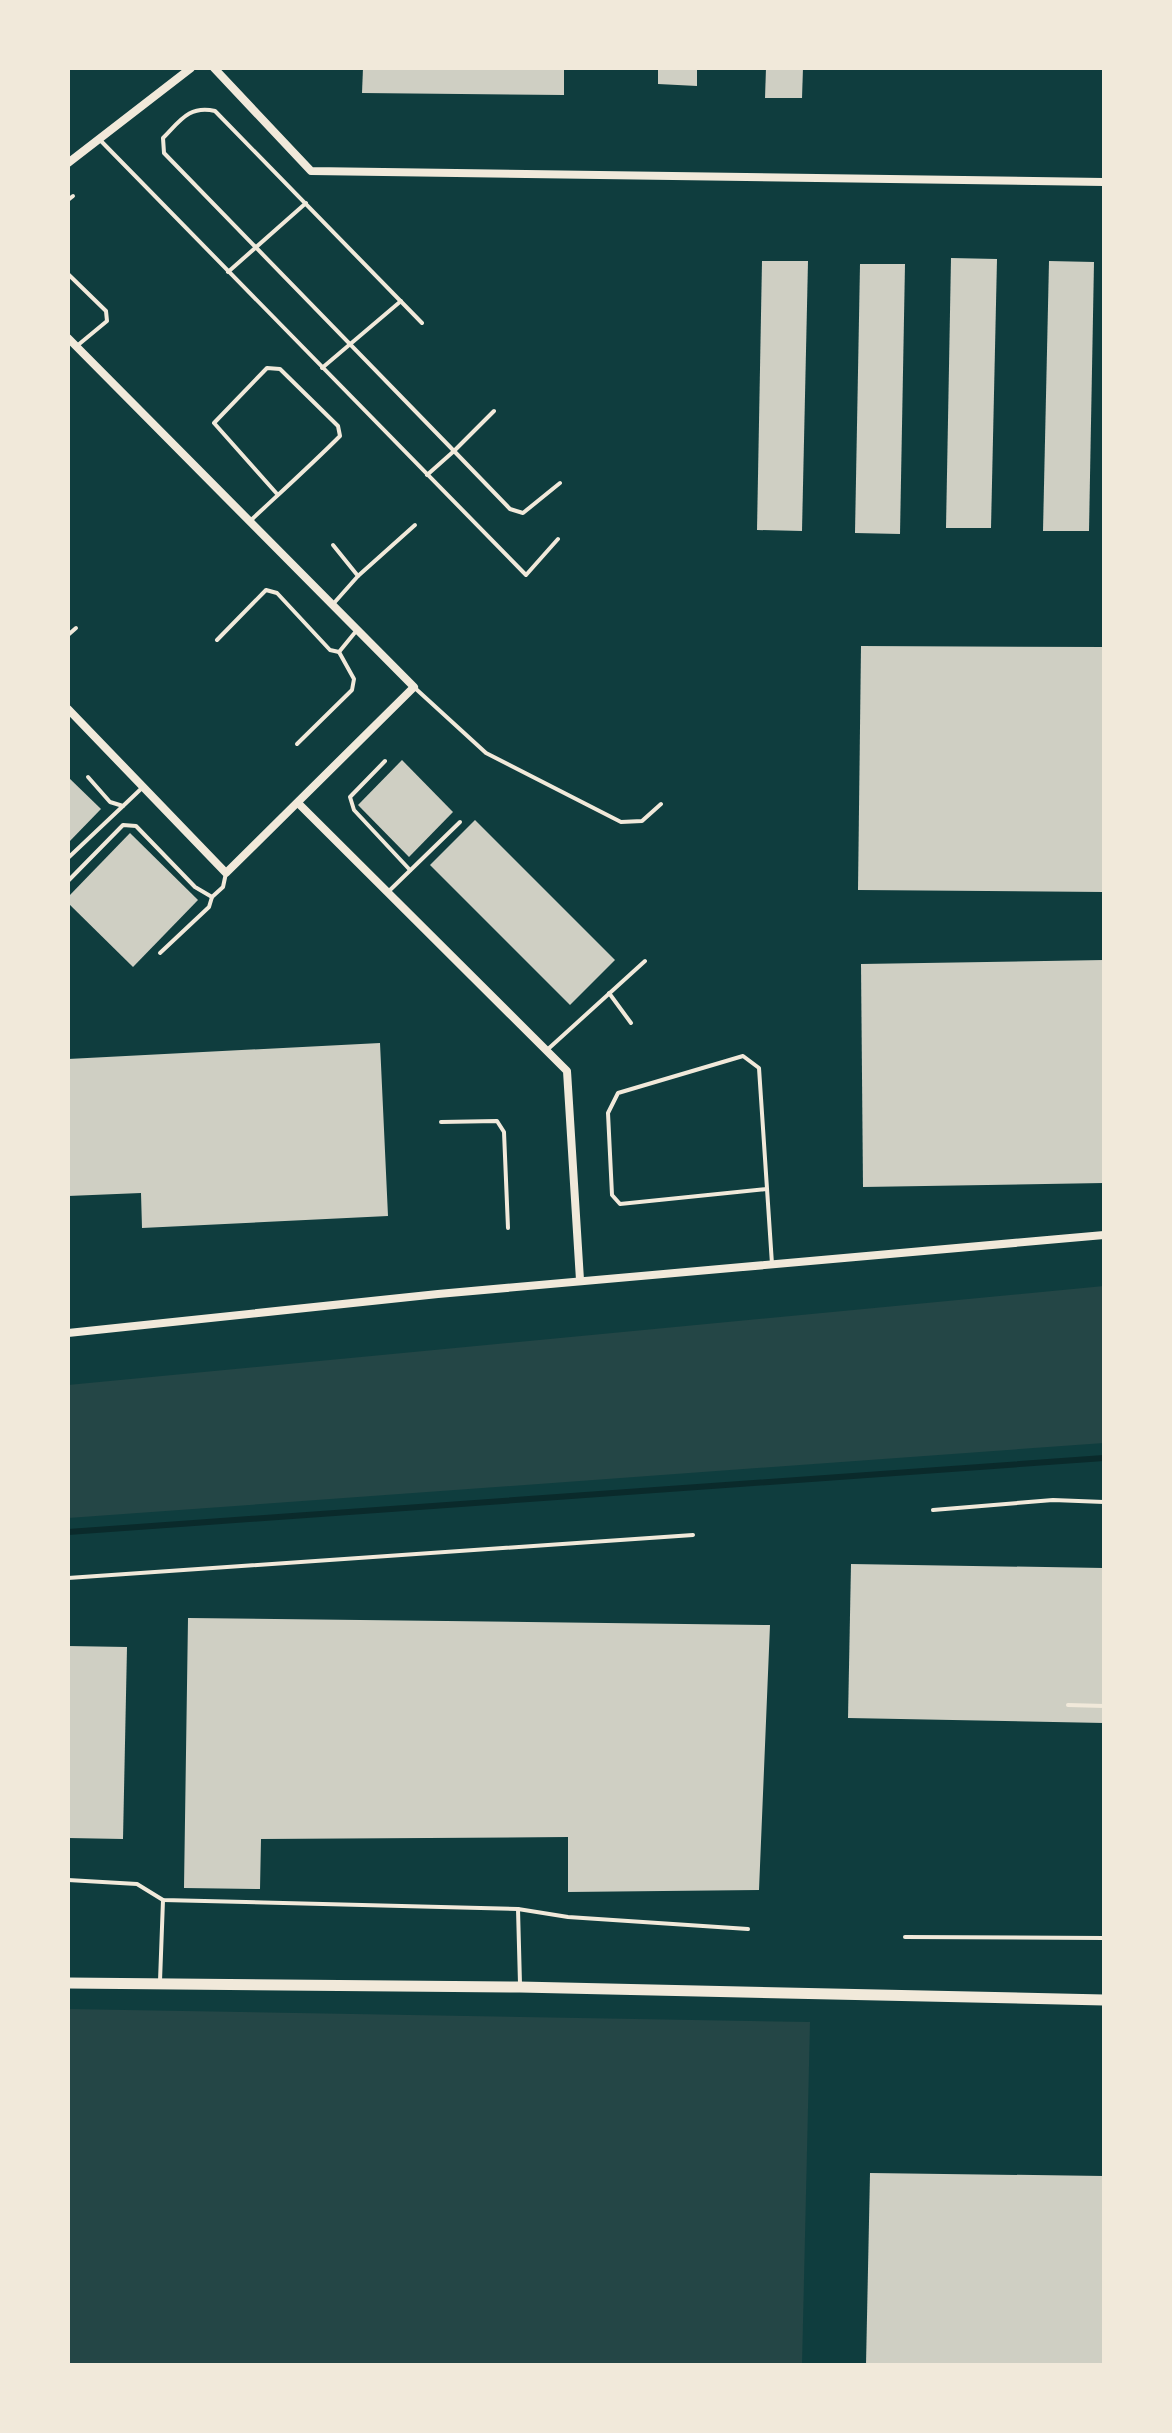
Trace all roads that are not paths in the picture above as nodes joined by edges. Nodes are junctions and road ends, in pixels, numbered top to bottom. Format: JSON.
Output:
{"nodes":[{"id":1,"x":191,"y":68,"type":"edge"},
{"id":2,"x":214,"y":68,"type":"edge"},
{"id":3,"x":99,"y":139,"type":"junction"},
{"id":4,"x":68,"y":163,"type":"edge"},
{"id":5,"x":1104,"y":182,"type":"edge"},
{"id":6,"x":73,"y":196,"type":"dead end"},
{"id":7,"x":68,"y":200,"type":"edge"},
{"id":8,"x":306,"y":203,"type":"junction"},
{"id":9,"x":257,"y":246,"type":"junction"},
{"id":10,"x":228,"y":272,"type":"junction"},
{"id":11,"x":68,"y":274,"type":"edge"},
{"id":12,"x":401,"y":301,"type":"junction"},
{"id":13,"x":422,"y":323,"type":"dead end"},
{"id":14,"x":68,"y":338,"type":"edge"},
{"id":15,"x":352,"y":343,"type":"junction"},
{"id":16,"x":76,"y":347,"type":"junction"},
{"id":17,"x":322,"y":368,"type":"junction"},
{"id":18,"x":494,"y":411,"type":"dead end"},
{"id":19,"x":454,"y":451,"type":"junction"},
{"id":20,"x":427,"y":475,"type":"junction"},
{"id":21,"x":560,"y":483,"type":"dead end"},
{"id":22,"x":278,"y":495,"type":"junction"},
{"id":23,"x":250,"y":521,"type":"junction"},
{"id":24,"x":415,"y":525,"type":"dead end"},
{"id":25,"x":558,"y":539,"type":"dead end"},
{"id":26,"x":333,"y":545,"type":"dead end"},
{"id":27,"x":358,"y":576,"type":"junction"},
{"id":28,"x":332,"y":604,"type":"junction"},
{"id":29,"x":76,"y":628,"type":"dead end"},
{"id":30,"x":357,"y":630,"type":"junction"},
{"id":31,"x":68,"y":635,"type":"edge"},
{"id":32,"x":217,"y":640,"type":"dead end"},
{"id":33,"x":339,"y":652,"type":"junction"},
{"id":34,"x":414,"y":687,"type":"junction"},
{"id":35,"x":68,"y":709,"type":"edge"},
{"id":36,"x":297,"y":744,"type":"dead end"},
{"id":37,"x":385,"y":761,"type":"dead end"},
{"id":38,"x":88,"y":777,"type":"dead end"},
{"id":39,"x":143,"y":787,"type":"junction"},
{"id":40,"x":298,"y":803,"type":"junction"},
{"id":41,"x":661,"y":804,"type":"dead end"},
{"id":42,"x":123,"y":806,"type":"junction"},
{"id":43,"x":460,"y":822,"type":"dead end"},
{"id":44,"x":68,"y":858,"type":"edge"},
{"id":45,"x":410,"y":870,"type":"junction"},
{"id":46,"x":226,"y":873,"type":"junction"},
{"id":47,"x":68,"y":881,"type":"edge"},
{"id":48,"x":388,"y":892,"type":"junction"},
{"id":49,"x":212,"y":897,"type":"junction"},
{"id":50,"x":160,"y":953,"type":"dead end"},
{"id":51,"x":645,"y":961,"type":"dead end"},
{"id":52,"x":609,"y":993,"type":"junction"},
{"id":53,"x":631,"y":1023,"type":"dead end"},
{"id":54,"x":547,"y":1050,"type":"junction"},
{"id":55,"x":441,"y":1122,"type":"dead end"},
{"id":56,"x":767,"y":1189,"type":"junction"},
{"id":57,"x":508,"y":1228,"type":"dead end"},
{"id":58,"x":1104,"y":1235,"type":"edge"},
{"id":59,"x":772,"y":1264,"type":"junction"},
{"id":60,"x":580,"y":1280,"type":"junction"},
{"id":61,"x":68,"y":1333,"type":"edge"},
{"id":62,"x":1104,"y":1502,"type":"edge"},
{"id":63,"x":933,"y":1510,"type":"dead end"},
{"id":64,"x":693,"y":1535,"type":"dead end"},
{"id":65,"x":68,"y":1578,"type":"edge"},
{"id":66,"x":1068,"y":1705,"type":"dead end"},
{"id":67,"x":1104,"y":1706,"type":"edge"},
{"id":68,"x":68,"y":1880,"type":"edge"},
{"id":69,"x":163,"y":1900,"type":"junction"},
{"id":70,"x":518,"y":1909,"type":"junction"},
{"id":71,"x":748,"y":1929,"type":"dead end"},
{"id":72,"x":905,"y":1937,"type":"dead end"},
{"id":73,"x":1104,"y":1938,"type":"edge"},
{"id":74,"x":68,"y":1983,"type":"edge"},
{"id":75,"x":160,"y":1983,"type":"junction"},
{"id":76,"x":520,"y":1987,"type":"junction"},
{"id":77,"x":1104,"y":2000,"type":"edge"}],
"edges":[{"from":1,"to":3,"type":"street"},
{"from":2,"to":5,"type":"street"},
{"from":3,"to":4,"type":"street"},
{"from":3,"to":10,"type":"lane"},
{"from":6,"to":7,"type":"lane"},
{"from":8,"to":9,"type":"lane"},
{"from":8,"to":9,"type":"lane"},
{"from":8,"to":12,"type":"lane"},
{"from":9,"to":10,"type":"lane"},
{"from":9,"to":15,"type":"lane"},
{"from":10,"to":17,"type":"lane"},
{"from":11,"to":16,"type":"lane"},
{"from":12,"to":13,"type":"lane"},
{"from":12,"to":15,"type":"lane"},
{"from":14,"to":16,"type":"street"},
{"from":15,"to":17,"type":"lane"},
{"from":15,"to":19,"type":"lane"},
{"from":16,"to":23,"type":"street"},
{"from":17,"to":20,"type":"lane"},
{"from":18,"to":19,"type":"lane"},
{"from":19,"to":20,"type":"lane"},
{"from":19,"to":21,"type":"lane"},
{"from":20,"to":25,"type":"lane"},
{"from":22,"to":22,"type":"lane"},
{"from":22,"to":23,"type":"lane"},
{"from":23,"to":28,"type":"street"},
{"from":24,"to":27,"type":"lane"},
{"from":26,"to":27,"type":"lane"},
{"from":27,"to":28,"type":"lane"},
{"from":28,"to":30,"type":"street"},
{"from":29,"to":31,"type":"lane"},
{"from":30,"to":33,"type":"lane"},
{"from":30,"to":34,"type":"street"},
{"from":32,"to":33,"type":"lane"},
{"from":33,"to":36,"type":"lane"},
{"from":34,"to":40,"type":"street"},
{"from":34,"to":41,"type":"lane"},
{"from":35,"to":39,"type":"street"},
{"from":37,"to":45,"type":"lane"},
{"from":38,"to":42,"type":"lane"},
{"from":39,"to":42,"type":"lane"},
{"from":39,"to":46,"type":"street"},
{"from":40,"to":46,"type":"street"},
{"from":40,"to":48,"type":"street"},
{"from":42,"to":44,"type":"lane"},
{"from":43,"to":45,"type":"lane"},
{"from":45,"to":48,"type":"lane"},
{"from":46,"to":49,"type":"lane"},
{"from":47,"to":49,"type":"lane"},
{"from":48,"to":54,"type":"street"},
{"from":49,"to":50,"type":"lane"},
{"from":51,"to":52,"type":"lane"},
{"from":52,"to":53,"type":"lane"},
{"from":52,"to":54,"type":"lane"},
{"from":54,"to":60,"type":"street"},
{"from":55,"to":57,"type":"lane"},
{"from":56,"to":56,"type":"lane"},
{"from":56,"to":59,"type":"lane"},
{"from":58,"to":59,"type":"street"},
{"from":59,"to":60,"type":"street"},
{"from":60,"to":61,"type":"street"},
{"from":62,"to":63,"type":"lane"},
{"from":64,"to":65,"type":"lane"},
{"from":66,"to":67,"type":"lane"},
{"from":68,"to":69,"type":"lane"},
{"from":69,"to":70,"type":"lane"},
{"from":69,"to":75,"type":"lane"},
{"from":70,"to":71,"type":"lane"},
{"from":70,"to":76,"type":"lane"},
{"from":72,"to":73,"type":"lane"},
{"from":74,"to":75,"type":"street"},
{"from":75,"to":76,"type":"street"},
{"from":76,"to":77,"type":"street"}]}
